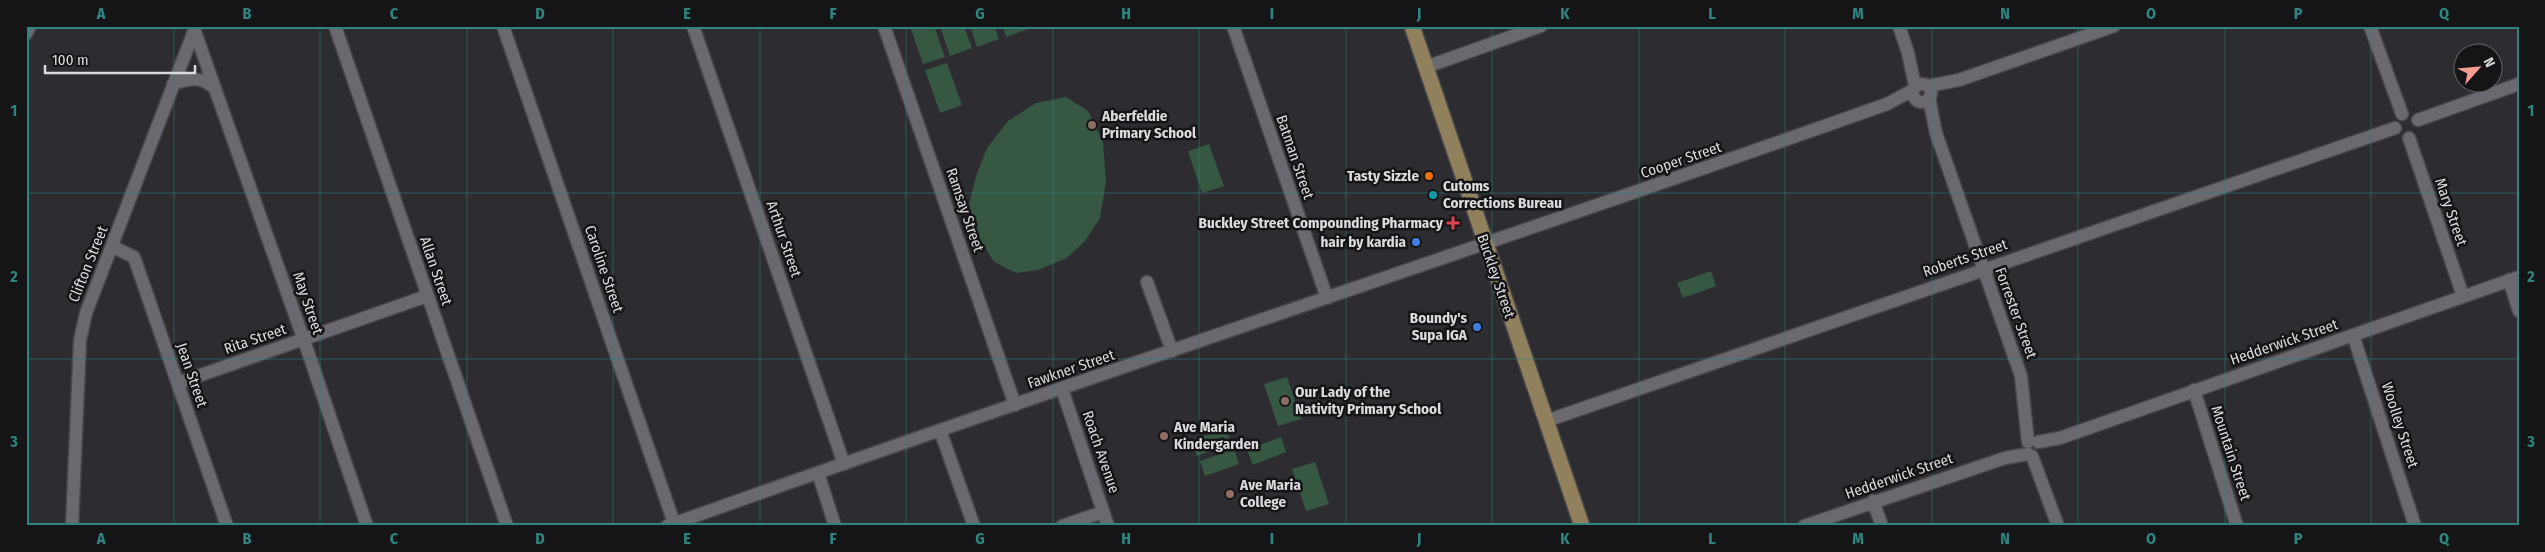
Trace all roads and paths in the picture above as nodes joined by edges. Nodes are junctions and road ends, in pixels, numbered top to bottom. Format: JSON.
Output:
{"nodes":[{"id":1,"x":30,"y":26,"type":"edge"},
{"id":2,"x":335,"y":26,"type":"edge"},
{"id":3,"x":503,"y":26,"type":"edge"},
{"id":4,"x":693,"y":26,"type":"edge"},
{"id":5,"x":884,"y":26,"type":"edge"},
{"id":6,"x":1233,"y":26,"type":"edge"},
{"id":7,"x":1412,"y":26,"type":"edge"},
{"id":8,"x":1541,"y":26,"type":"edge"},
{"id":9,"x":1899,"y":26,"type":"edge"},
{"id":10,"x":2114,"y":26,"type":"edge"},
{"id":11,"x":2370,"y":26,"type":"edge"},
{"id":12,"x":195,"y":28,"type":"edge"},
{"id":13,"x":26,"y":34,"type":"edge"},
{"id":14,"x":1426,"y":67,"type":"junction"},
{"id":15,"x":173,"y":84,"type":"junction"},
{"id":16,"x":2519,"y":84,"type":"edge"},
{"id":17,"x":217,"y":91,"type":"junction"},
{"id":18,"x":1922,"y":93,"type":"junction"},
{"id":19,"x":2402,"y":114,"type":"junction"},
{"id":20,"x":2418,"y":120,"type":"junction"},
{"id":21,"x":2395,"y":128,"type":"junction"},
{"id":22,"x":2409,"y":138,"type":"junction"},
{"id":23,"x":1485,"y":244,"type":"junction"},
{"id":24,"x":113,"y":247,"type":"junction"},
{"id":25,"x":1983,"y":269,"type":"junction"},
{"id":26,"x":2514,"y":279,"type":"edge"},
{"id":27,"x":1147,"y":282,"type":"dead end"},
{"id":28,"x":427,"y":296,"type":"junction"},
{"id":29,"x":2463,"y":296,"type":"junction"},
{"id":30,"x":1326,"y":298,"type":"junction"},
{"id":31,"x":2519,"y":311,"type":"edge"},
{"id":32,"x":2353,"y":335,"type":"junction"},
{"id":33,"x":304,"y":339,"type":"junction"},
{"id":34,"x":1172,"y":351,"type":"junction"},
{"id":35,"x":178,"y":383,"type":"junction"},
{"id":36,"x":1062,"y":389,"type":"junction"},
{"id":37,"x":2194,"y":390,"type":"junction"},
{"id":38,"x":1015,"y":405,"type":"junction"},
{"id":39,"x":1546,"y":420,"type":"junction"},
{"id":40,"x":940,"y":430,"type":"junction"},
{"id":41,"x":2034,"y":448,"type":"junction"},
{"id":42,"x":844,"y":464,"type":"junction"},
{"id":43,"x":818,"y":474,"type":"junction"},
{"id":44,"x":1873,"y":500,"type":"junction"},
{"id":45,"x":1103,"y":512,"type":"junction"},
{"id":46,"x":671,"y":524,"type":"edge"},
{"id":47,"x":1807,"y":525,"type":"edge"},
{"id":48,"x":72,"y":526,"type":"edge"},
{"id":49,"x":226,"y":526,"type":"edge"},
{"id":50,"x":367,"y":526,"type":"edge"},
{"id":51,"x":507,"y":526,"type":"edge"},
{"id":52,"x":836,"y":526,"type":"edge"},
{"id":53,"x":974,"y":526,"type":"edge"},
{"id":54,"x":1062,"y":526,"type":"edge"},
{"id":55,"x":1108,"y":526,"type":"edge"},
{"id":56,"x":1582,"y":526,"type":"edge"},
{"id":57,"x":1882,"y":526,"type":"edge"},
{"id":58,"x":2058,"y":526,"type":"edge"},
{"id":59,"x":2237,"y":526,"type":"edge"},
{"id":60,"x":2415,"y":526,"type":"edge"}],
"edges":[{"from":1,"to":13,"type":"street"},
{"from":2,"to":28,"type":"street","name":"Allan Street"},
{"from":3,"to":46,"type":"street","name":"Caroline Street"},
{"from":4,"to":42,"type":"street","name":"Arthur Street"},
{"from":5,"to":38,"type":"street","name":"Ramsay Street"},
{"from":6,"to":30,"type":"street","name":"Batman Street"},
{"from":7,"to":14,"type":"main road","name":"Buckley Street"},
{"from":8,"to":14,"type":"street"},
{"from":9,"to":18,"type":"street","name":"Forrester Street"},
{"from":10,"to":18,"type":"street","name":"Cooper Street"},
{"from":11,"to":19,"type":"street"},
{"from":12,"to":15,"type":"street","name":"Clifton Street"},
{"from":12,"to":17,"type":"street","name":"May Street"},
{"from":14,"to":23,"type":"main road","name":"Buckley Street"},
{"from":15,"to":17,"type":"street"},
{"from":15,"to":24,"type":"street","name":"Clifton Street"},
{"from":16,"to":20,"type":"street"},
{"from":17,"to":33,"type":"street","name":"May Street"},
{"from":18,"to":23,"type":"street","name":"Cooper Street"},
{"from":18,"to":25,"type":"street","name":"Forrester Street"},
{"from":19,"to":20,"type":"street"},
{"from":19,"to":21,"type":"street"},
{"from":20,"to":22,"type":"street"},
{"from":21,"to":22,"type":"street"},
{"from":21,"to":25,"type":"street","name":"Roberts Street"},
{"from":22,"to":29,"type":"street","name":"Mary Street"},
{"from":23,"to":30,"type":"street","name":"Fawkner Street"},
{"from":23,"to":39,"type":"main road","name":"Buckley Street"},
{"from":24,"to":35,"type":"street","name":"Jean Street"},
{"from":24,"to":48,"type":"street","name":"Clifton Street"},
{"from":25,"to":39,"type":"street","name":"Roberts Street"},
{"from":25,"to":41,"type":"street","name":"Forrester Street"},
{"from":26,"to":29,"type":"street","name":"Hedderwick Street"},
{"from":26,"to":31,"type":"street"},
{"from":27,"to":34,"type":"street"},
{"from":28,"to":33,"type":"street","name":"Rita Street"},
{"from":28,"to":51,"type":"street","name":"Allan Street"},
{"from":29,"to":32,"type":"street","name":"Hedderwick Street"},
{"from":30,"to":34,"type":"street","name":"Fawkner Street"},
{"from":32,"to":37,"type":"street","name":"Hedderwick Street"},
{"from":32,"to":60,"type":"street","name":"Woolley Street"},
{"from":33,"to":35,"type":"street","name":"Rita Street"},
{"from":33,"to":50,"type":"street","name":"May Street"},
{"from":34,"to":36,"type":"street","name":"Fawkner Street"},
{"from":35,"to":49,"type":"street","name":"Jean Street"},
{"from":36,"to":38,"type":"street","name":"Fawkner Street"},
{"from":36,"to":45,"type":"street","name":"Roach Avenue"},
{"from":37,"to":41,"type":"street","name":"Hedderwick Street"},
{"from":37,"to":59,"type":"street","name":"Mountain Street"},
{"from":38,"to":40,"type":"street","name":"Fawkner Street"},
{"from":39,"to":56,"type":"main road","name":"Buckley Street"},
{"from":40,"to":42,"type":"street","name":"Fawkner Street"},
{"from":40,"to":53,"type":"street"},
{"from":41,"to":44,"type":"street","name":"Hedderwick Street"},
{"from":41,"to":58,"type":"street","name":"Forrester Street"},
{"from":42,"to":43,"type":"street","name":"Fawkner Street"},
{"from":43,"to":46,"type":"street","name":"Fawkner Street"},
{"from":43,"to":52,"type":"street"},
{"from":44,"to":47,"type":"street","name":"Hedderwick Street"},
{"from":44,"to":57,"type":"street"},
{"from":45,"to":54,"type":"street"},
{"from":45,"to":55,"type":"street","name":"Roach Avenue"}]}
